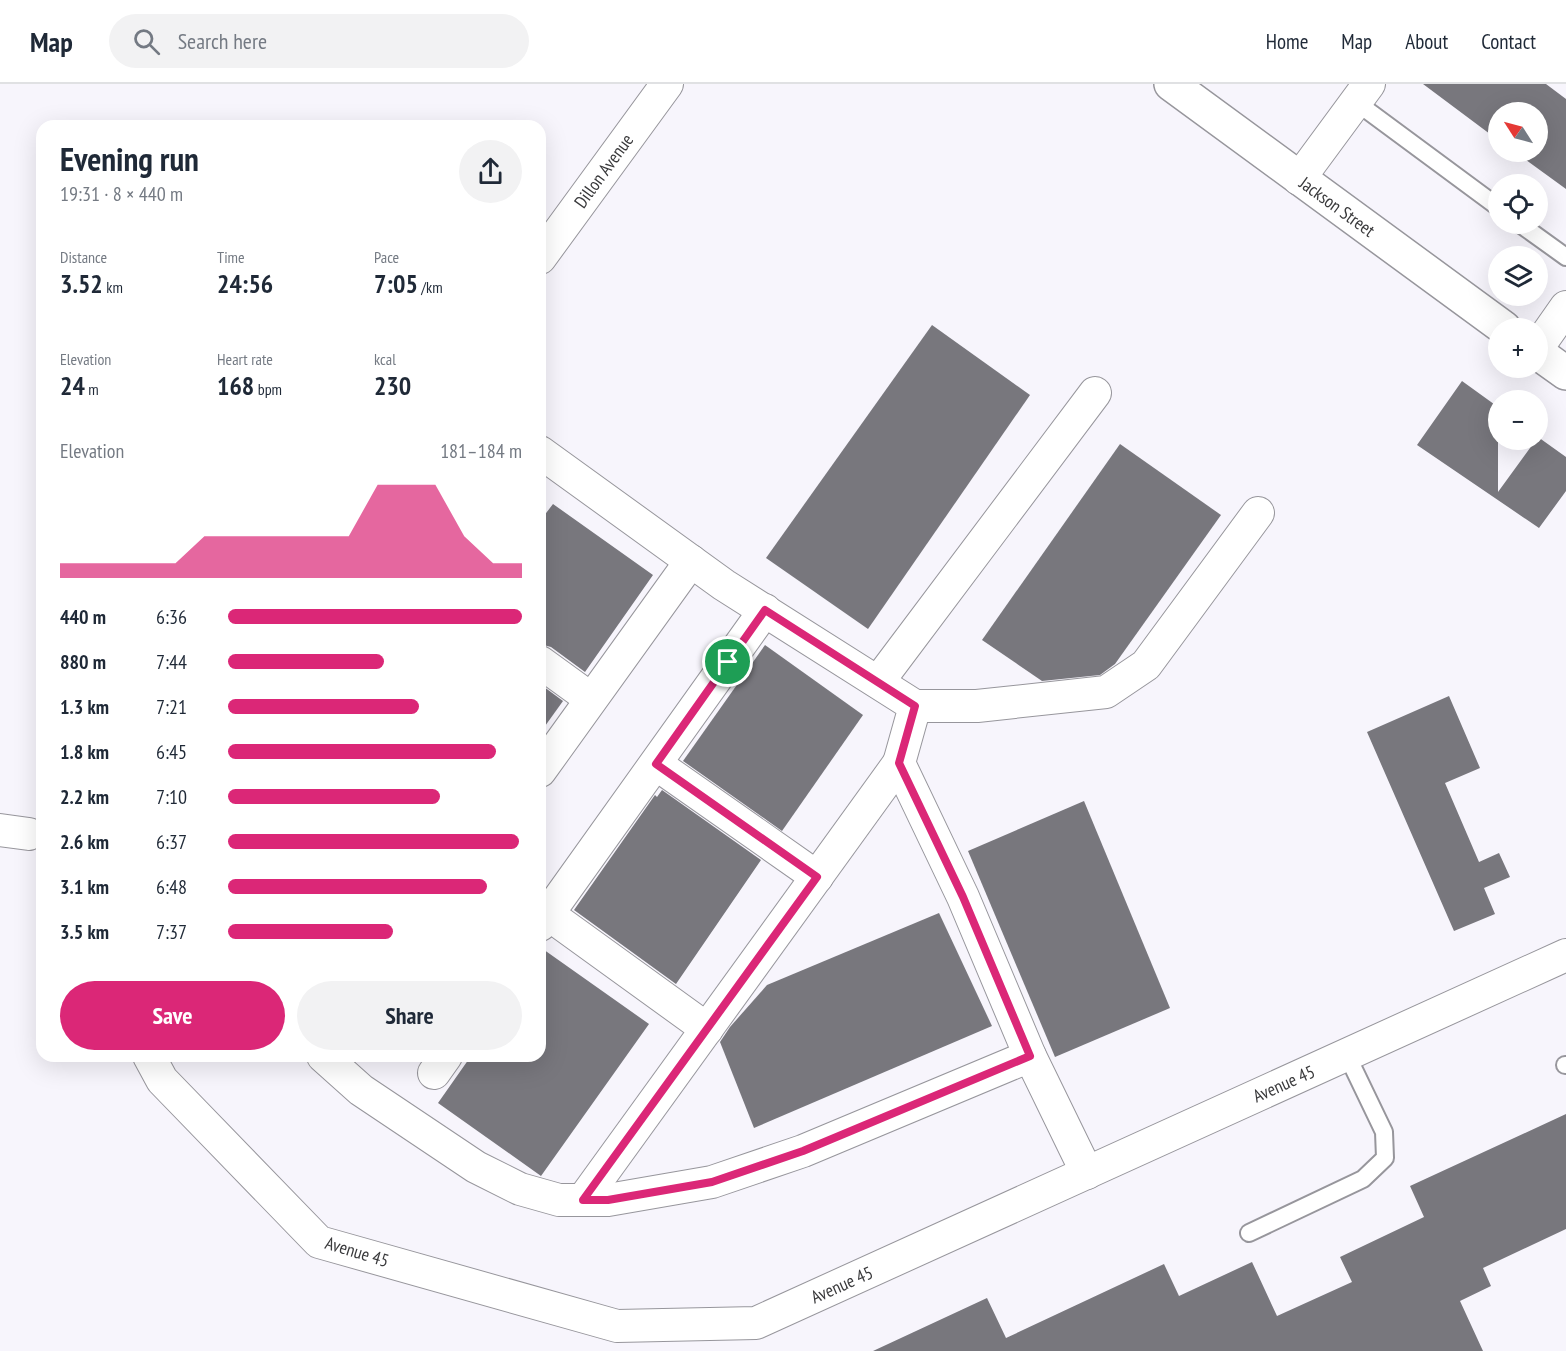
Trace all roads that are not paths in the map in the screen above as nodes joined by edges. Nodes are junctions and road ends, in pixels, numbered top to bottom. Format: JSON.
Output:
{"nodes":[{"id":1,"x":667,"y":84,"type":"edge"},
{"id":2,"x":1171,"y":84,"type":"edge"},
{"id":3,"x":1363,"y":93,"type":"edge"},
{"id":4,"x":1299,"y":179,"type":"junction"},
{"id":5,"x":1488,"y":199,"type":"edge"},
{"id":6,"x":1534,"y":234,"type":"edge"},
{"id":7,"x":546,"y":250,"type":"edge"},
{"id":8,"x":1566,"y":257,"type":"edge"},
{"id":9,"x":1566,"y":307,"type":"edge"},
{"id":10,"x":1490,"y":318,"type":"edge"},
{"id":11,"x":1548,"y":333,"type":"edge"},
{"id":12,"x":1548,"y":360,"type":"edge"},
{"id":13,"x":1566,"y":373,"type":"edge"},
{"id":14,"x":1095,"y":393,"type":"dead end"},
{"id":15,"x":546,"y":456,"type":"edge"},
{"id":16,"x":1258,"y":513,"type":"dead end"},
{"id":17,"x":691,"y":561,"type":"junction"},
{"id":18,"x":765,"y":610,"type":"junction"},
{"id":19,"x":546,"y":666,"type":"edge"},
{"id":20,"x":878,"y":682,"type":"junction"},
{"id":21,"x":591,"y":699,"type":"junction"},
{"id":22,"x":915,"y":706,"type":"junction"},
{"id":23,"x":546,"y":763,"type":"edge"},
{"id":24,"x":899,"y":763,"type":"junction"},
{"id":25,"x":656,"y":764,"type":"junction"},
{"id":26,"x":817,"y":877,"type":"junction"},
{"id":27,"x":546,"y":917,"type":"edge"},
{"id":28,"x":546,"y":921,"type":"edge"},
{"id":29,"x":1566,"y":956,"type":"edge"},
{"id":30,"x":707,"y":1029,"type":"junction"},
{"id":31,"x":1347,"y":1055,"type":"junction"},
{"id":32,"x":1030,"y":1056,"type":"junction"},
{"id":33,"x":152,"y":1062,"type":"edge"},
{"id":34,"x":330,"y":1062,"type":"edge"},
{"id":35,"x":1088,"y":1173,"type":"junction"},
{"id":36,"x":583,"y":1200,"type":"junction"},
{"id":37,"x":1249,"y":1233,"type":"dead end"}],
"edges":[{"from":1,"to":7,"type":"street","name":"Dillon Avenue"},
{"from":2,"to":4,"type":"main road","name":"Jackson Street"},
{"from":3,"to":4,"type":"street"},
{"from":3,"to":5,"type":"lane"},
{"from":4,"to":10,"type":"main road","name":"Jackson Street"},
{"from":6,"to":8,"type":"lane"},
{"from":9,"to":11,"type":"street"},
{"from":12,"to":13,"type":"main road"},
{"from":14,"to":20,"type":"street"},
{"from":15,"to":17,"type":"street"},
{"from":16,"to":22,"type":"street"},
{"from":17,"to":18,"type":"street"},
{"from":17,"to":21,"type":"street"},
{"from":18,"to":20,"type":"street"},
{"from":18,"to":25,"type":"street"},
{"from":19,"to":21,"type":"street"},
{"from":20,"to":22,"type":"street"},
{"from":21,"to":23,"type":"street"},
{"from":22,"to":24,"type":"street"},
{"from":24,"to":26,"type":"street"},
{"from":24,"to":32,"type":"street"},
{"from":25,"to":26,"type":"street"},
{"from":25,"to":27,"type":"street"},
{"from":26,"to":30,"type":"street"},
{"from":28,"to":30,"type":"street"},
{"from":29,"to":31,"type":"street","name":"Avenue 45"},
{"from":30,"to":36,"type":"street"},
{"from":31,"to":35,"type":"street","name":"Avenue 45"},
{"from":31,"to":37,"type":"lane"},
{"from":32,"to":35,"type":"street"},
{"from":32,"to":36,"type":"street"},
{"from":33,"to":35,"type":"street","name":"Avenue 45"},
{"from":34,"to":36,"type":"street"}]}
